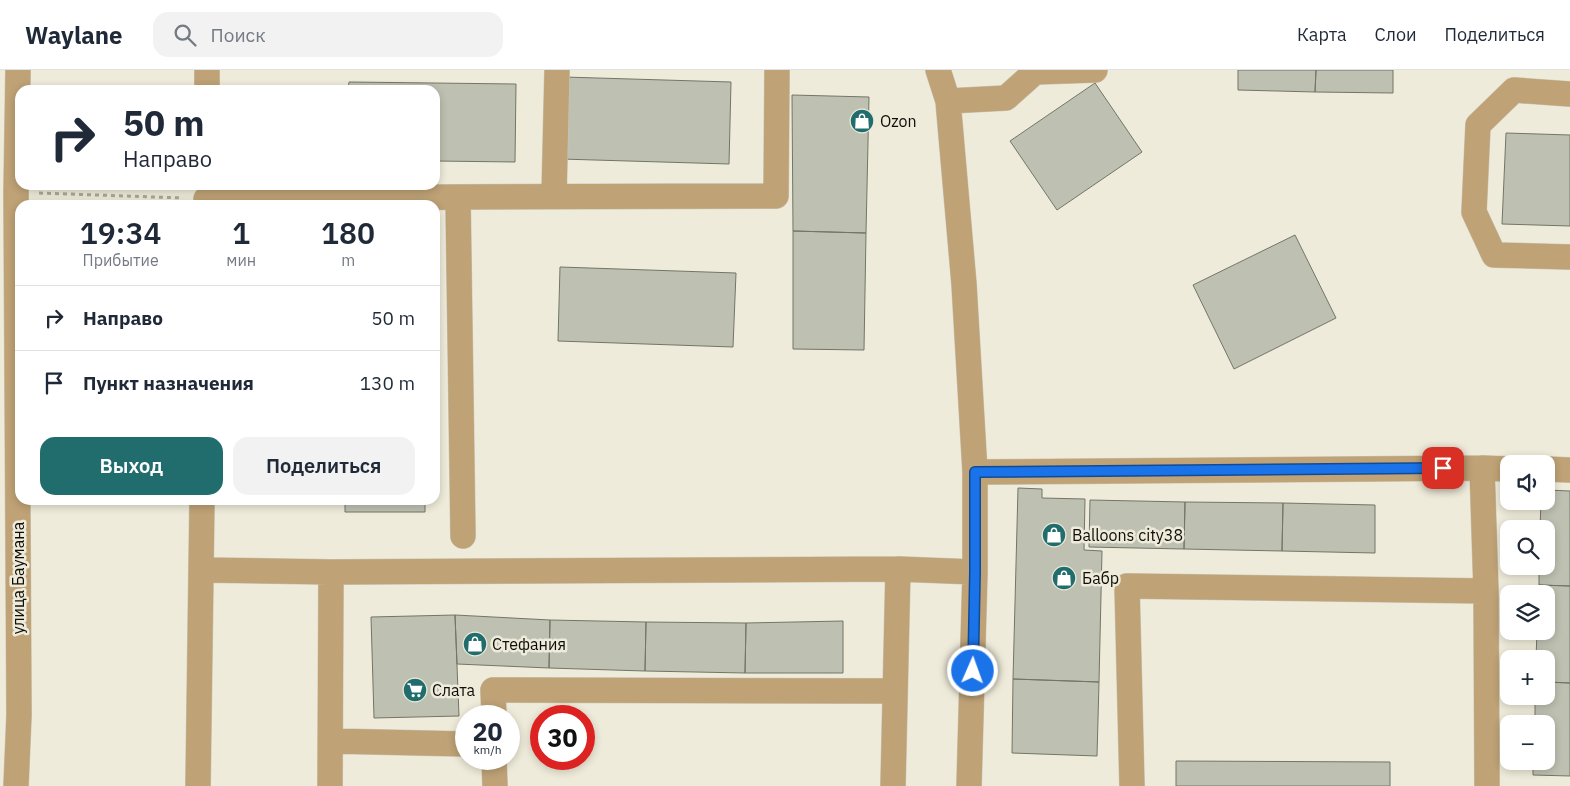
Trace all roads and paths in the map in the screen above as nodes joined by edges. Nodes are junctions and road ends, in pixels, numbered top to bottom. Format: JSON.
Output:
{"nodes":[{"id":1,"x":18,"y":70,"type":"edge"},
{"id":2,"x":207,"y":70,"type":"edge"},
{"id":3,"x":557,"y":70,"type":"edge"},
{"id":4,"x":777,"y":70,"type":"edge"},
{"id":5,"x":938,"y":70,"type":"edge"},
{"id":6,"x":1095,"y":70,"type":"edge"},
{"id":7,"x":18,"y":85,"type":"edge"},
{"id":8,"x":207,"y":85,"type":"edge"},
{"id":9,"x":1570,"y":94,"type":"edge"},
{"id":10,"x":948,"y":101,"type":"junction"},
{"id":11,"x":16,"y":192,"type":"joint"},
{"id":12,"x":206,"y":196,"type":"edge"},
{"id":13,"x":554,"y":196,"type":"junction"},
{"id":14,"x":458,"y":197,"type":"junction"},
{"id":15,"x":16,"y":200,"type":"edge"},
{"id":16,"x":1570,"y":257,"type":"edge"},
{"id":17,"x":1482,"y":468,"type":"junction"},
{"id":18,"x":1500,"y":469,"type":"edge"},
{"id":19,"x":1555,"y":469,"type":"edge"},
{"id":20,"x":1570,"y":470,"type":"edge"},
{"id":21,"x":975,"y":472,"type":"junction"},
{"id":22,"x":18,"y":505,"type":"edge"},
{"id":23,"x":202,"y":505,"type":"edge"},
{"id":24,"x":463,"y":536,"type":"dead end"},
{"id":25,"x":898,"y":569,"type":"junction"},
{"id":26,"x":201,"y":570,"type":"junction"},
{"id":27,"x":331,"y":572,"type":"junction"},
{"id":28,"x":975,"y":572,"type":"junction"},
{"id":29,"x":1486,"y":591,"type":"junction"},
{"id":30,"x":894,"y":690,"type":"junction"},
{"id":31,"x":494,"y":705,"type":"edge"},
{"id":32,"x":19,"y":715,"type":"junction"},
{"id":33,"x":331,"y":741,"type":"junction"},
{"id":34,"x":0,"y":744,"type":"edge"},
{"id":35,"x":455,"y":744,"type":"edge"},
{"id":36,"x":494,"y":770,"type":"edge"},
{"id":37,"x":16,"y":786,"type":"edge"},
{"id":38,"x":198,"y":786,"type":"edge"},
{"id":39,"x":330,"y":786,"type":"edge"},
{"id":40,"x":495,"y":786,"type":"edge"},
{"id":41,"x":893,"y":786,"type":"edge"},
{"id":42,"x":969,"y":786,"type":"edge"},
{"id":43,"x":1132,"y":786,"type":"edge"},
{"id":44,"x":1487,"y":786,"type":"edge"}],
"edges":[{"from":1,"to":7,"type":"street","name":"улица Баумана"},
{"from":2,"to":8,"type":"street"},
{"from":3,"to":13,"type":"street"},
{"from":4,"to":13,"type":"street"},
{"from":5,"to":10,"type":"street"},
{"from":6,"to":10,"type":"street"},
{"from":9,"to":16,"type":"street"},
{"from":10,"to":21,"type":"street"},
{"from":11,"to":12,"type":"path"},
{"from":11,"to":15,"type":"street","name":"улица Баумана"},
{"from":12,"to":14,"type":"street"},
{"from":13,"to":14,"type":"street"},
{"from":14,"to":24,"type":"street"},
{"from":17,"to":18,"type":"street"},
{"from":17,"to":21,"type":"street"},
{"from":17,"to":29,"type":"street"},
{"from":19,"to":20,"type":"street"},
{"from":21,"to":28,"type":"street"},
{"from":22,"to":32,"type":"street","name":"улица Баумана"},
{"from":23,"to":26,"type":"street"},
{"from":25,"to":27,"type":"street"},
{"from":25,"to":28,"type":"street"},
{"from":25,"to":30,"type":"street"},
{"from":26,"to":27,"type":"street"},
{"from":26,"to":38,"type":"street"},
{"from":27,"to":33,"type":"street"},
{"from":28,"to":42,"type":"street"},
{"from":29,"to":43,"type":"street"},
{"from":29,"to":44,"type":"street"},
{"from":30,"to":31,"type":"street"},
{"from":30,"to":41,"type":"street"},
{"from":32,"to":34,"type":"street"},
{"from":32,"to":37,"type":"street","name":"улица Баумана"},
{"from":33,"to":35,"type":"street"},
{"from":33,"to":39,"type":"street"},
{"from":36,"to":40,"type":"street"}]}
